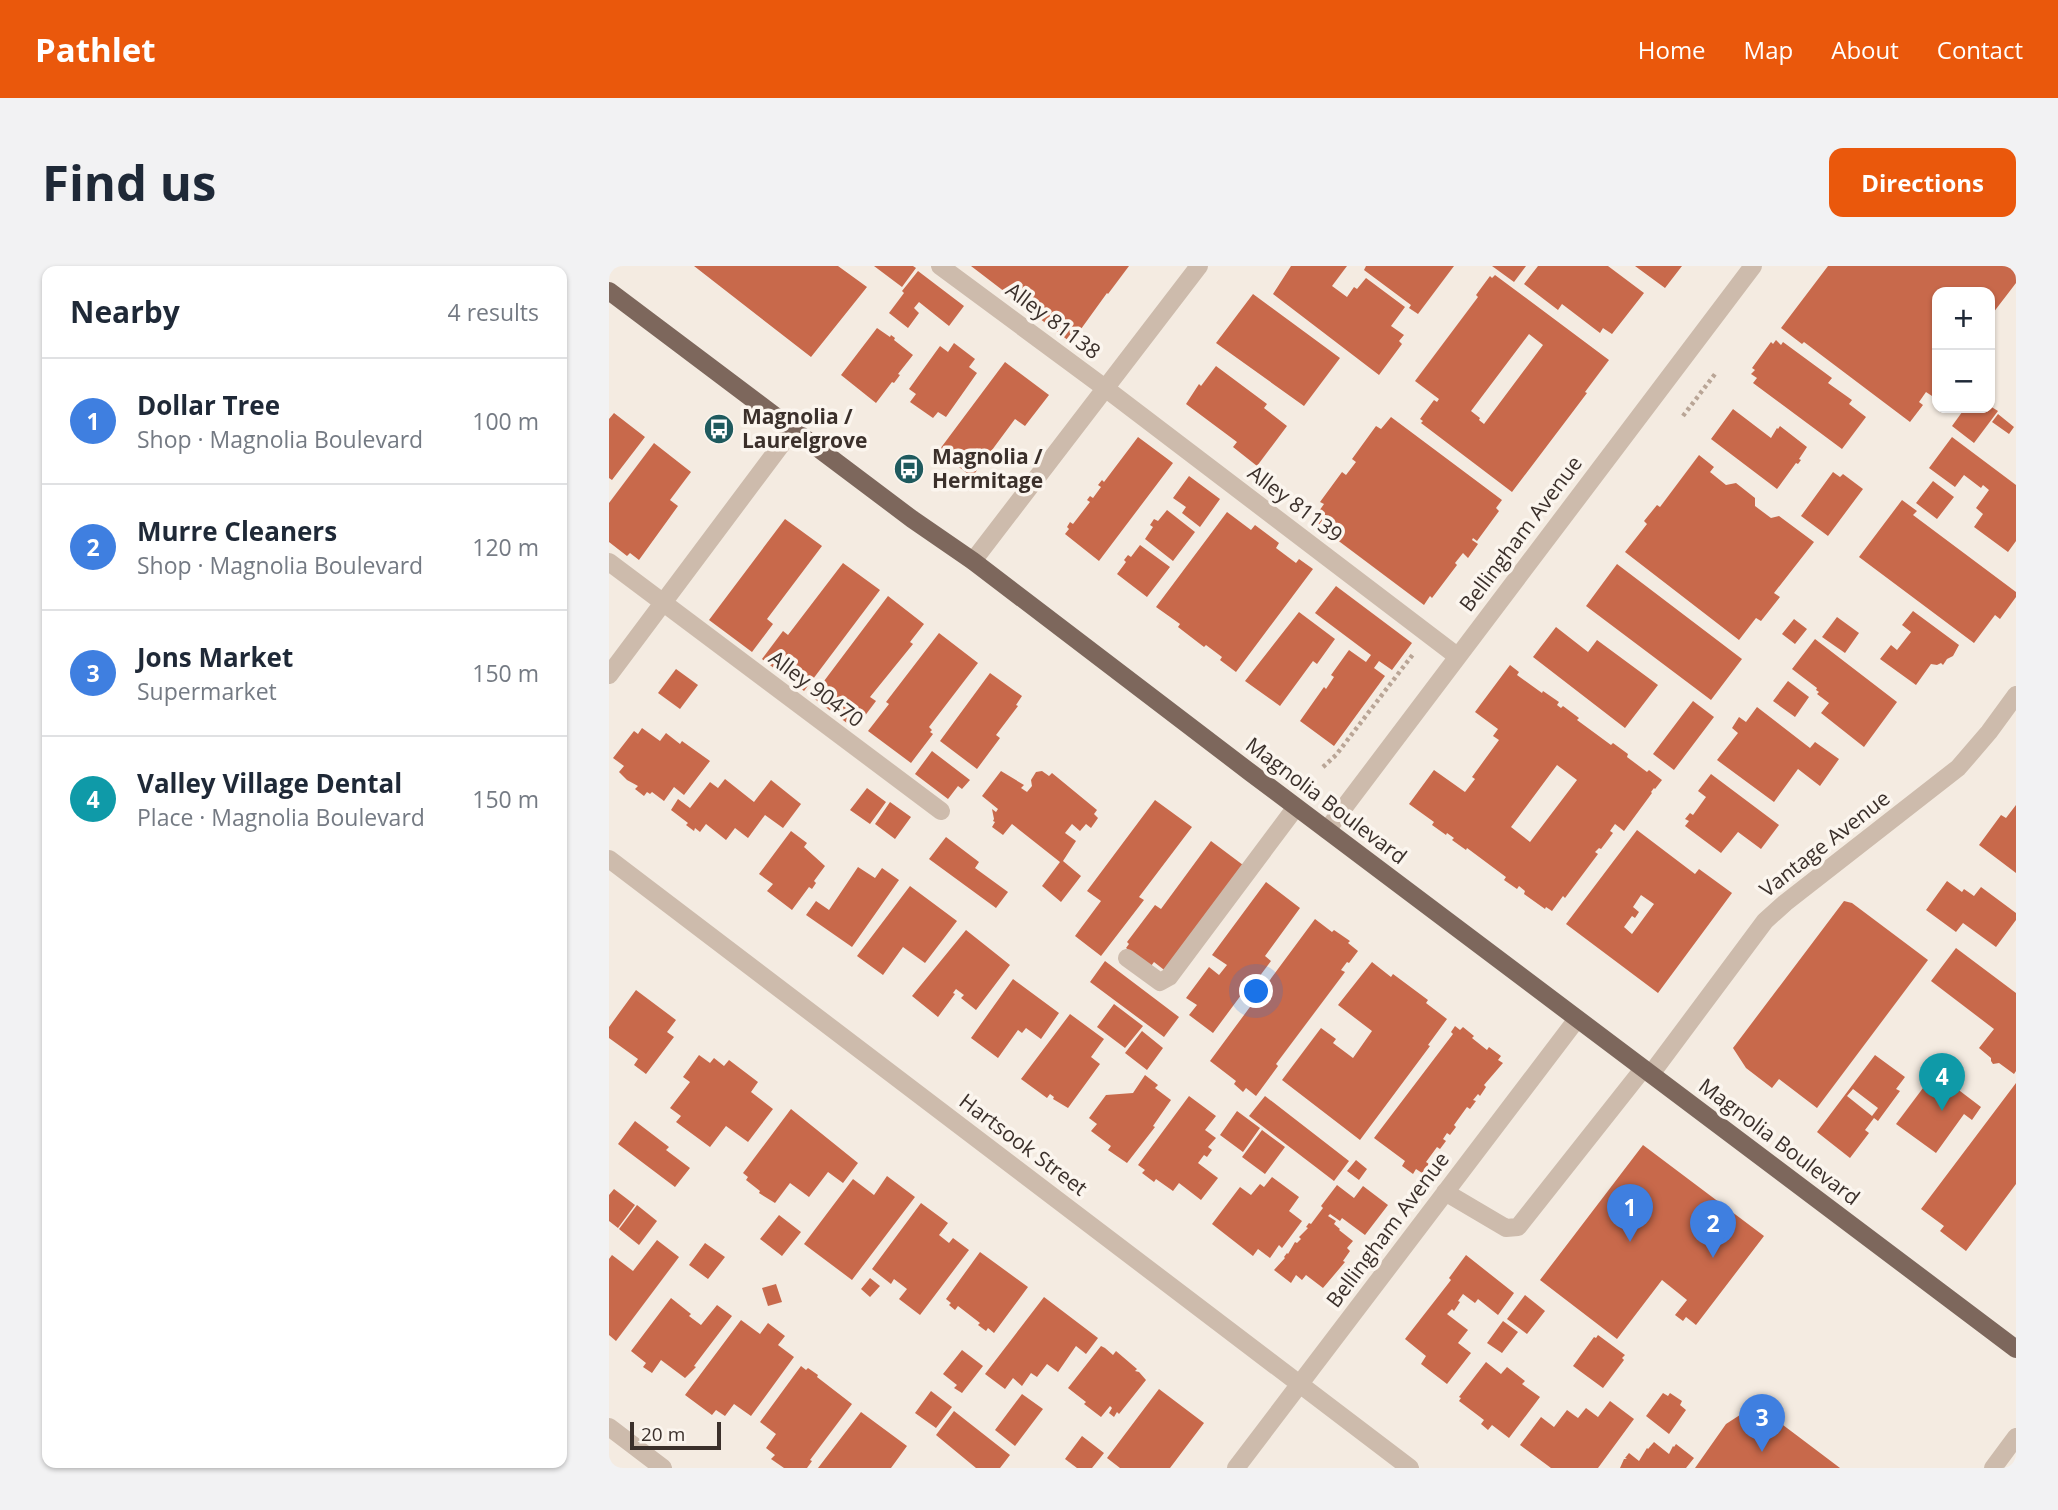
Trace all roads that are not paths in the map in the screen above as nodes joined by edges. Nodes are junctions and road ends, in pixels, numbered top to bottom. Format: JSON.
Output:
{"nodes":[{"id":1,"x":940,"y":266,"type":"edge"},
{"id":2,"x":1199,"y":266,"type":"edge"},
{"id":3,"x":1753,"y":266,"type":"edge"},
{"id":4,"x":609,"y":291,"type":"edge"},
{"id":5,"x":1105,"y":388,"type":"junction"},
{"id":6,"x":793,"y":429,"type":"junction"},
{"id":7,"x":973,"y":561,"type":"junction"},
{"id":8,"x":609,"y":562,"type":"edge"},
{"id":9,"x":663,"y":603,"type":"junction"},
{"id":10,"x":1457,"y":656,"type":"junction"},
{"id":11,"x":609,"y":675,"type":"edge"},
{"id":12,"x":2016,"y":695,"type":"edge"},
{"id":13,"x":1296,"y":807,"type":"junction"},
{"id":14,"x":941,"y":811,"type":"dead end"},
{"id":15,"x":1327,"y":830,"type":"junction"},
{"id":16,"x":609,"y":859,"type":"edge"},
{"id":17,"x":1127,"y":958,"type":"dead end"},
{"id":18,"x":1577,"y":1018,"type":"junction"},
{"id":19,"x":1647,"y":1071,"type":"junction"},
{"id":20,"x":1445,"y":1192,"type":"junction"},
{"id":21,"x":2016,"y":1349,"type":"edge"},
{"id":22,"x":1300,"y":1385,"type":"junction"},
{"id":23,"x":609,"y":1427,"type":"edge"},
{"id":24,"x":2016,"y":1437,"type":"edge"},
{"id":25,"x":663,"y":1468,"type":"edge"},
{"id":26,"x":1236,"y":1468,"type":"edge"},
{"id":27,"x":1410,"y":1468,"type":"edge"},
{"id":28,"x":1993,"y":1468,"type":"edge"}],
"edges":[{"from":1,"to":5,"type":"street","name":"Alley 81138"},
{"from":2,"to":5,"type":"street"},
{"from":3,"to":10,"type":"street","name":"Bellingham Avenue"},
{"from":4,"to":6,"type":"main road","name":"Magnolia Boulevard"},
{"from":5,"to":7,"type":"street"},
{"from":5,"to":10,"type":"street","name":"Alley 81139"},
{"from":6,"to":7,"type":"main road","name":"Magnolia Boulevard"},
{"from":6,"to":9,"type":"street"},
{"from":7,"to":13,"type":"main road","name":"Magnolia Boulevard"},
{"from":8,"to":9,"type":"street","name":"Alley 90470"},
{"from":9,"to":11,"type":"street"},
{"from":9,"to":14,"type":"street","name":"Alley 90470"},
{"from":10,"to":15,"type":"street","name":"Bellingham Avenue"},
{"from":12,"to":19,"type":"street","name":"Vantage Avenue"},
{"from":13,"to":15,"type":"main road","name":"Magnolia Boulevard"},
{"from":13,"to":17,"type":"street"},
{"from":15,"to":18,"type":"main road","name":"Magnolia Boulevard"},
{"from":16,"to":22,"type":"street","name":"Hartsook Street"},
{"from":18,"to":19,"type":"main road","name":"Magnolia Boulevard"},
{"from":18,"to":20,"type":"street","name":"Bellingham Avenue"},
{"from":19,"to":20,"type":"street","name":"Vantage Avenue"},
{"from":19,"to":21,"type":"main road","name":"Magnolia Boulevard"},
{"from":20,"to":22,"type":"street","name":"Bellingham Avenue"},
{"from":22,"to":26,"type":"street","name":"Bellingham Avenue"},
{"from":22,"to":27,"type":"street","name":"Hartsook Street"},
{"from":23,"to":25,"type":"street"},
{"from":24,"to":28,"type":"street"}]}
